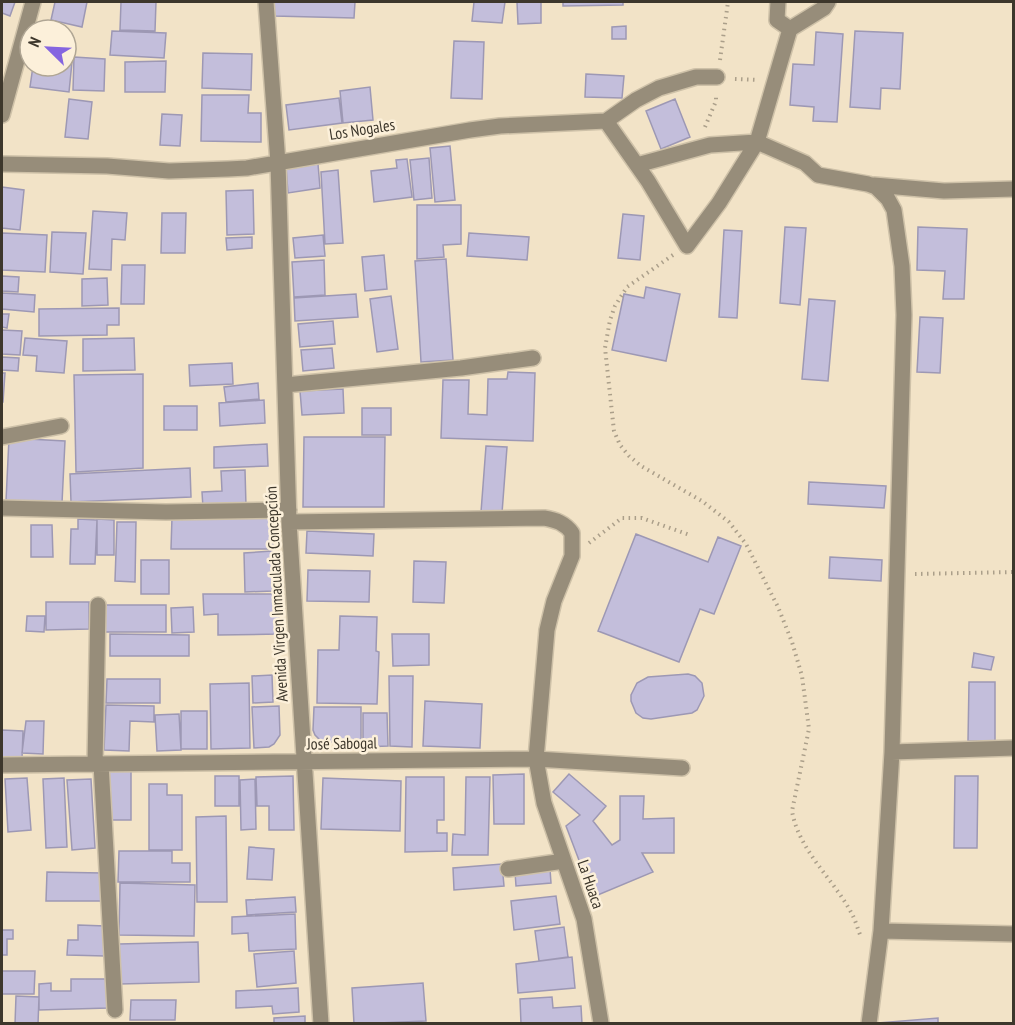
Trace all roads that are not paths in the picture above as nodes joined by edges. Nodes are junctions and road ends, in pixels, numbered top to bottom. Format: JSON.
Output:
{"nodes":[{"id":1,"x":33,"y":2,"type":"edge"},
{"id":2,"x":266,"y":2,"type":"edge"},
{"id":3,"x":778,"y":2,"type":"edge"},
{"id":4,"x":828,"y":2,"type":"edge"},
{"id":5,"x":790,"y":29,"type":"junction"},
{"id":6,"x":717,"y":77,"type":"road end"},
{"id":7,"x":2,"y":115,"type":"edge"},
{"id":8,"x":606,"y":121,"type":"junction"},
{"id":9,"x":758,"y":142,"type":"junction"},
{"id":10,"x":278,"y":163,"type":"junction"},
{"id":11,"x":2,"y":164,"type":"edge"},
{"id":12,"x":637,"y":165,"type":"junction"},
{"id":13,"x":868,"y":184,"type":"junction"},
{"id":14,"x":1014,"y":189,"type":"edge"},
{"id":15,"x":533,"y":358,"type":"dead end"},
{"id":16,"x":285,"y":385,"type":"junction"},
{"id":17,"x":61,"y":426,"type":"dead end"},
{"id":18,"x":2,"y":437,"type":"edge"},
{"id":19,"x":2,"y":508,"type":"edge"},
{"id":20,"x":289,"y":516,"type":"junction"},
{"id":21,"x":98,"y":605,"type":"dead end"},
{"id":22,"x":1014,"y":748,"type":"edge"},
{"id":23,"x":892,"y":752,"type":"junction"},
{"id":24,"x":536,"y":759,"type":"junction"},
{"id":25,"x":304,"y":762,"type":"junction"},
{"id":26,"x":98,"y":764,"type":"junction"},
{"id":27,"x":2,"y":765,"type":"edge"},
{"id":28,"x":682,"y":768,"type":"dead end"},
{"id":29,"x":564,"y":861,"type":"junction"},
{"id":30,"x":508,"y":869,"type":"dead end"},
{"id":31,"x":881,"y":931,"type":"junction"},
{"id":32,"x":1014,"y":934,"type":"edge"},
{"id":33,"x":114,"y":1010,"type":"dead end"},
{"id":34,"x":321,"y":1023,"type":"edge"},
{"id":35,"x":600,"y":1023,"type":"edge"},
{"id":36,"x":869,"y":1023,"type":"edge"}],
"edges":[{"from":1,"to":7,"type":"street"},
{"from":2,"to":10,"type":"street","name":"Avenida Virgen Inmaculada Concepción"},
{"from":3,"to":5,"type":"street"},
{"from":4,"to":5,"type":"street"},
{"from":5,"to":9,"type":"street"},
{"from":6,"to":8,"type":"street"},
{"from":8,"to":10,"type":"street","name":"Los Nogales"},
{"from":8,"to":12,"type":"street"},
{"from":9,"to":12,"type":"street"},
{"from":9,"to":12,"type":"street"},
{"from":9,"to":13,"type":"street"},
{"from":10,"to":11,"type":"street","name":"Los Nogales"},
{"from":10,"to":16,"type":"street","name":"Avenida Virgen Inmaculada Concepción"},
{"from":13,"to":14,"type":"street"},
{"from":13,"to":23,"type":"street"},
{"from":15,"to":16,"type":"street"},
{"from":16,"to":20,"type":"street","name":"Avenida Virgen Inmaculada Concepción"},
{"from":17,"to":18,"type":"street"},
{"from":19,"to":20,"type":"street"},
{"from":20,"to":24,"type":"street","name":"La Huaca"},
{"from":20,"to":25,"type":"street","name":"Avenida Virgen Inmaculada Concepción"},
{"from":21,"to":26,"type":"street"},
{"from":22,"to":23,"type":"street"},
{"from":23,"to":31,"type":"street"},
{"from":24,"to":25,"type":"street","name":"José Sabogal"},
{"from":24,"to":28,"type":"street","name":"José Sabogal"},
{"from":24,"to":29,"type":"street","name":"La Huaca"},
{"from":25,"to":26,"type":"street","name":"José Sabogal"},
{"from":25,"to":34,"type":"street","name":"Avenida Virgen Inmaculada Concepción"},
{"from":26,"to":27,"type":"street","name":"José Sabogal"},
{"from":26,"to":33,"type":"street"},
{"from":29,"to":30,"type":"street"},
{"from":29,"to":35,"type":"street","name":"La Huaca"},
{"from":31,"to":32,"type":"street"},
{"from":31,"to":36,"type":"street"}]}
